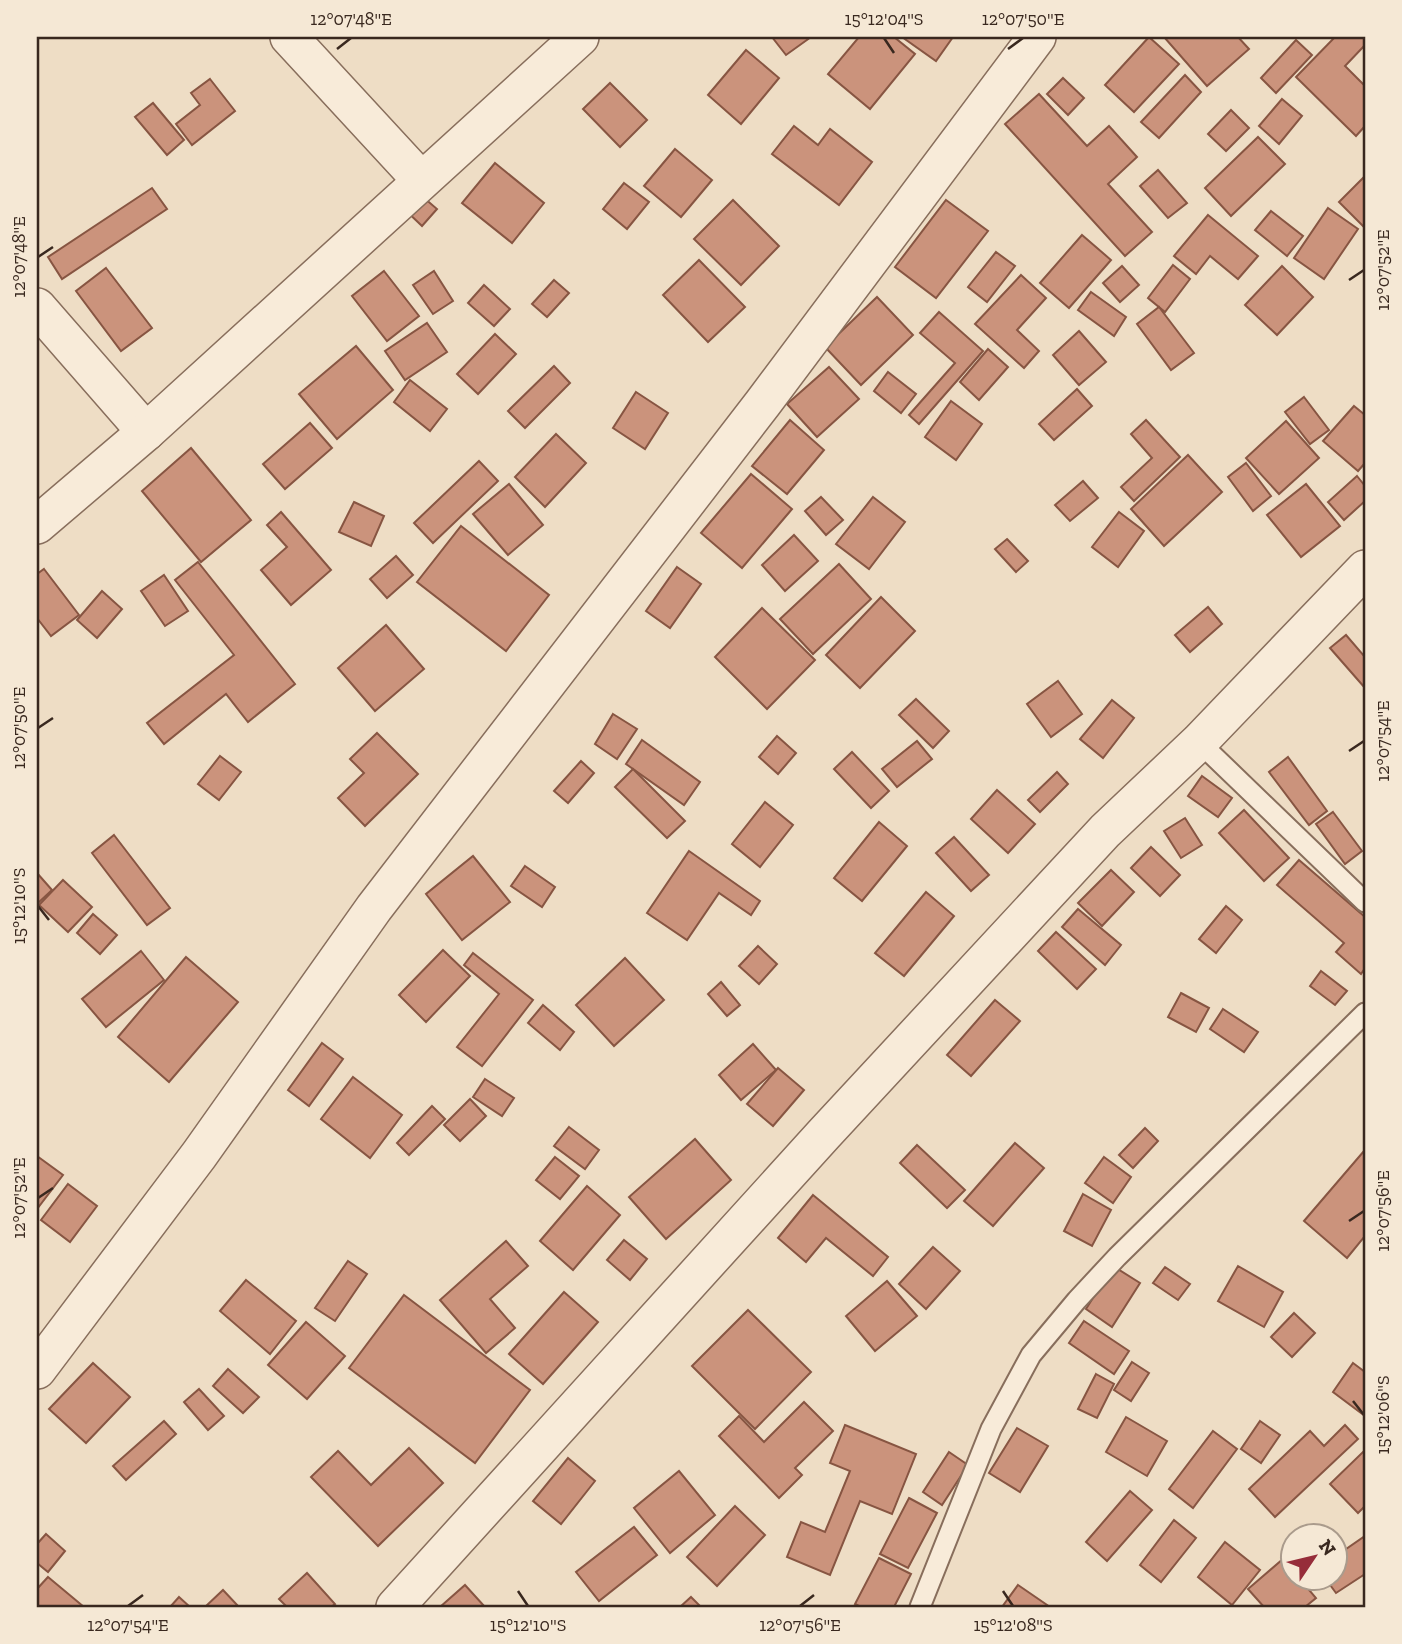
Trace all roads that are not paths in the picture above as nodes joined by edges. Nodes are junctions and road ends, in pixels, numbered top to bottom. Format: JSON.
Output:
{"nodes":[{"id":1,"x":289,"y":37,"type":"edge"},
{"id":2,"x":580,"y":37,"type":"edge"},
{"id":3,"x":1037,"y":37,"type":"edge"},
{"id":4,"x":421,"y":180,"type":"junction"},
{"id":5,"x":37,"y":307,"type":"edge"},
{"id":6,"x":146,"y":432,"type":"junction"},
{"id":7,"x":37,"y":525,"type":"edge"},
{"id":8,"x":1365,"y":569,"type":"edge"},
{"id":9,"x":1199,"y":742,"type":"junction"},
{"id":10,"x":1365,"y":902,"type":"edge"},
{"id":11,"x":1365,"y":1013,"type":"edge"},
{"id":12,"x":37,"y":1370,"type":"edge"},
{"id":13,"x":395,"y":1607,"type":"edge"},
{"id":14,"x":920,"y":1607,"type":"edge"}],
"edges":[{"from":1,"to":4,"type":"street"},
{"from":2,"to":4,"type":"street"},
{"from":3,"to":12,"type":"street"},
{"from":4,"to":6,"type":"street"},
{"from":5,"to":6,"type":"street"},
{"from":6,"to":7,"type":"street"},
{"from":8,"to":9,"type":"street"},
{"from":9,"to":10,"type":"lane"},
{"from":9,"to":13,"type":"street"},
{"from":11,"to":14,"type":"lane"}]}
